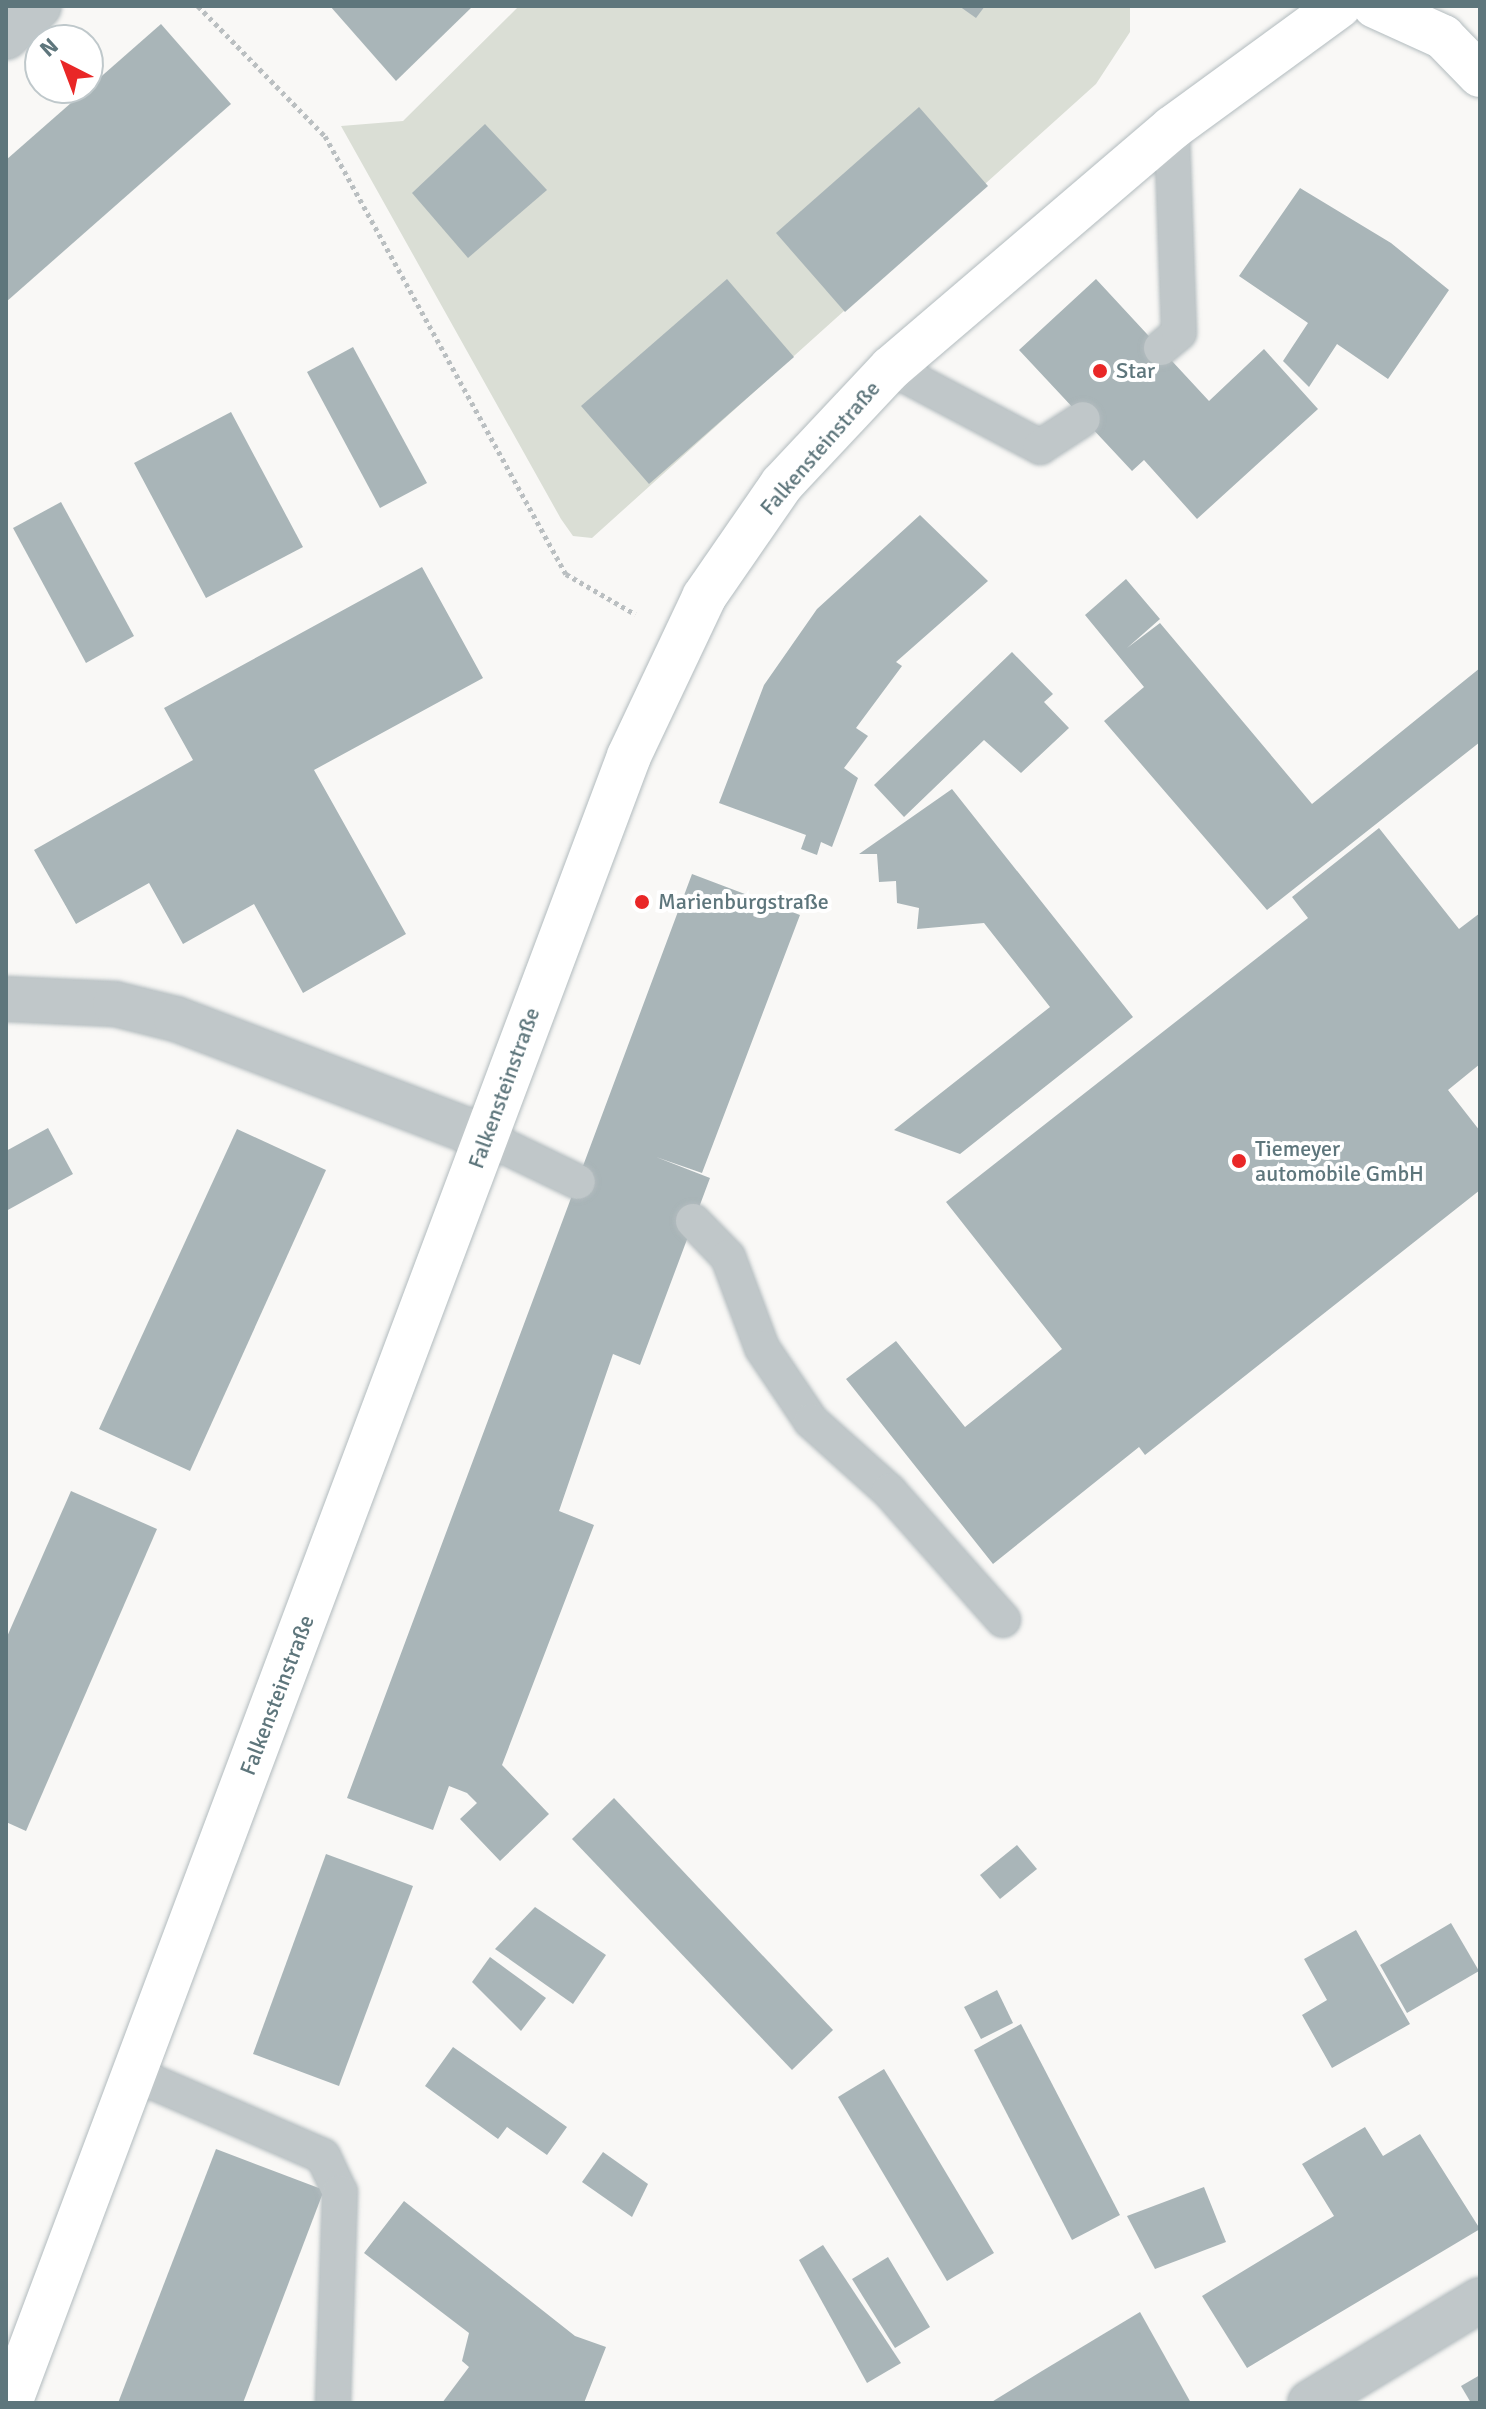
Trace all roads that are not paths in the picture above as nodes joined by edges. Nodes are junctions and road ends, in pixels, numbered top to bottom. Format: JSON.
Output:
{"nodes":[{"id":1,"x":39,"y":6,"type":"edge"},
{"id":2,"x":1339,"y":6,"type":"edge"},
{"id":3,"x":1375,"y":6,"type":"edge"},
{"id":4,"x":6,"y":37,"type":"edge"},
{"id":5,"x":1480,"y":75,"type":"edge"},
{"id":6,"x":1172,"y":128,"type":"junction"},
{"id":7,"x":1161,"y":348,"type":"dead end"},
{"id":8,"x":891,"y":368,"type":"junction"},
{"id":9,"x":1083,"y":419,"type":"dead end"},
{"id":10,"x":6,"y":999,"type":"edge"},
{"id":11,"x":485,"y":1137,"type":"junction"},
{"id":12,"x":578,"y":1182,"type":"dead end"},
{"id":13,"x":693,"y":1221,"type":"dead end"},
{"id":14,"x":1003,"y":1620,"type":"dead end"},
{"id":15,"x":132,"y":2073,"type":"junction"},
{"id":16,"x":1480,"y":2300,"type":"edge"},
{"id":17,"x":10,"y":2403,"type":"edge"},
{"id":18,"x":333,"y":2403,"type":"edge"},
{"id":19,"x":1310,"y":2403,"type":"edge"}],
"edges":[{"from":1,"to":4,"type":"street"},
{"from":2,"to":6,"type":"street","name":"Falkensteinstraße"},
{"from":3,"to":5,"type":"street"},
{"from":6,"to":7,"type":"lane"},
{"from":6,"to":8,"type":"street","name":"Falkensteinstraße"},
{"from":8,"to":9,"type":"lane"},
{"from":8,"to":11,"type":"street","name":"Falkensteinstraße"},
{"from":10,"to":11,"type":"street"},
{"from":11,"to":12,"type":"lane"},
{"from":11,"to":15,"type":"street","name":"Falkensteinstraße"},
{"from":13,"to":14,"type":"lane"},
{"from":15,"to":17,"type":"street","name":"Falkensteinstraße"},
{"from":15,"to":18,"type":"lane"},
{"from":16,"to":19,"type":"street"}]}
